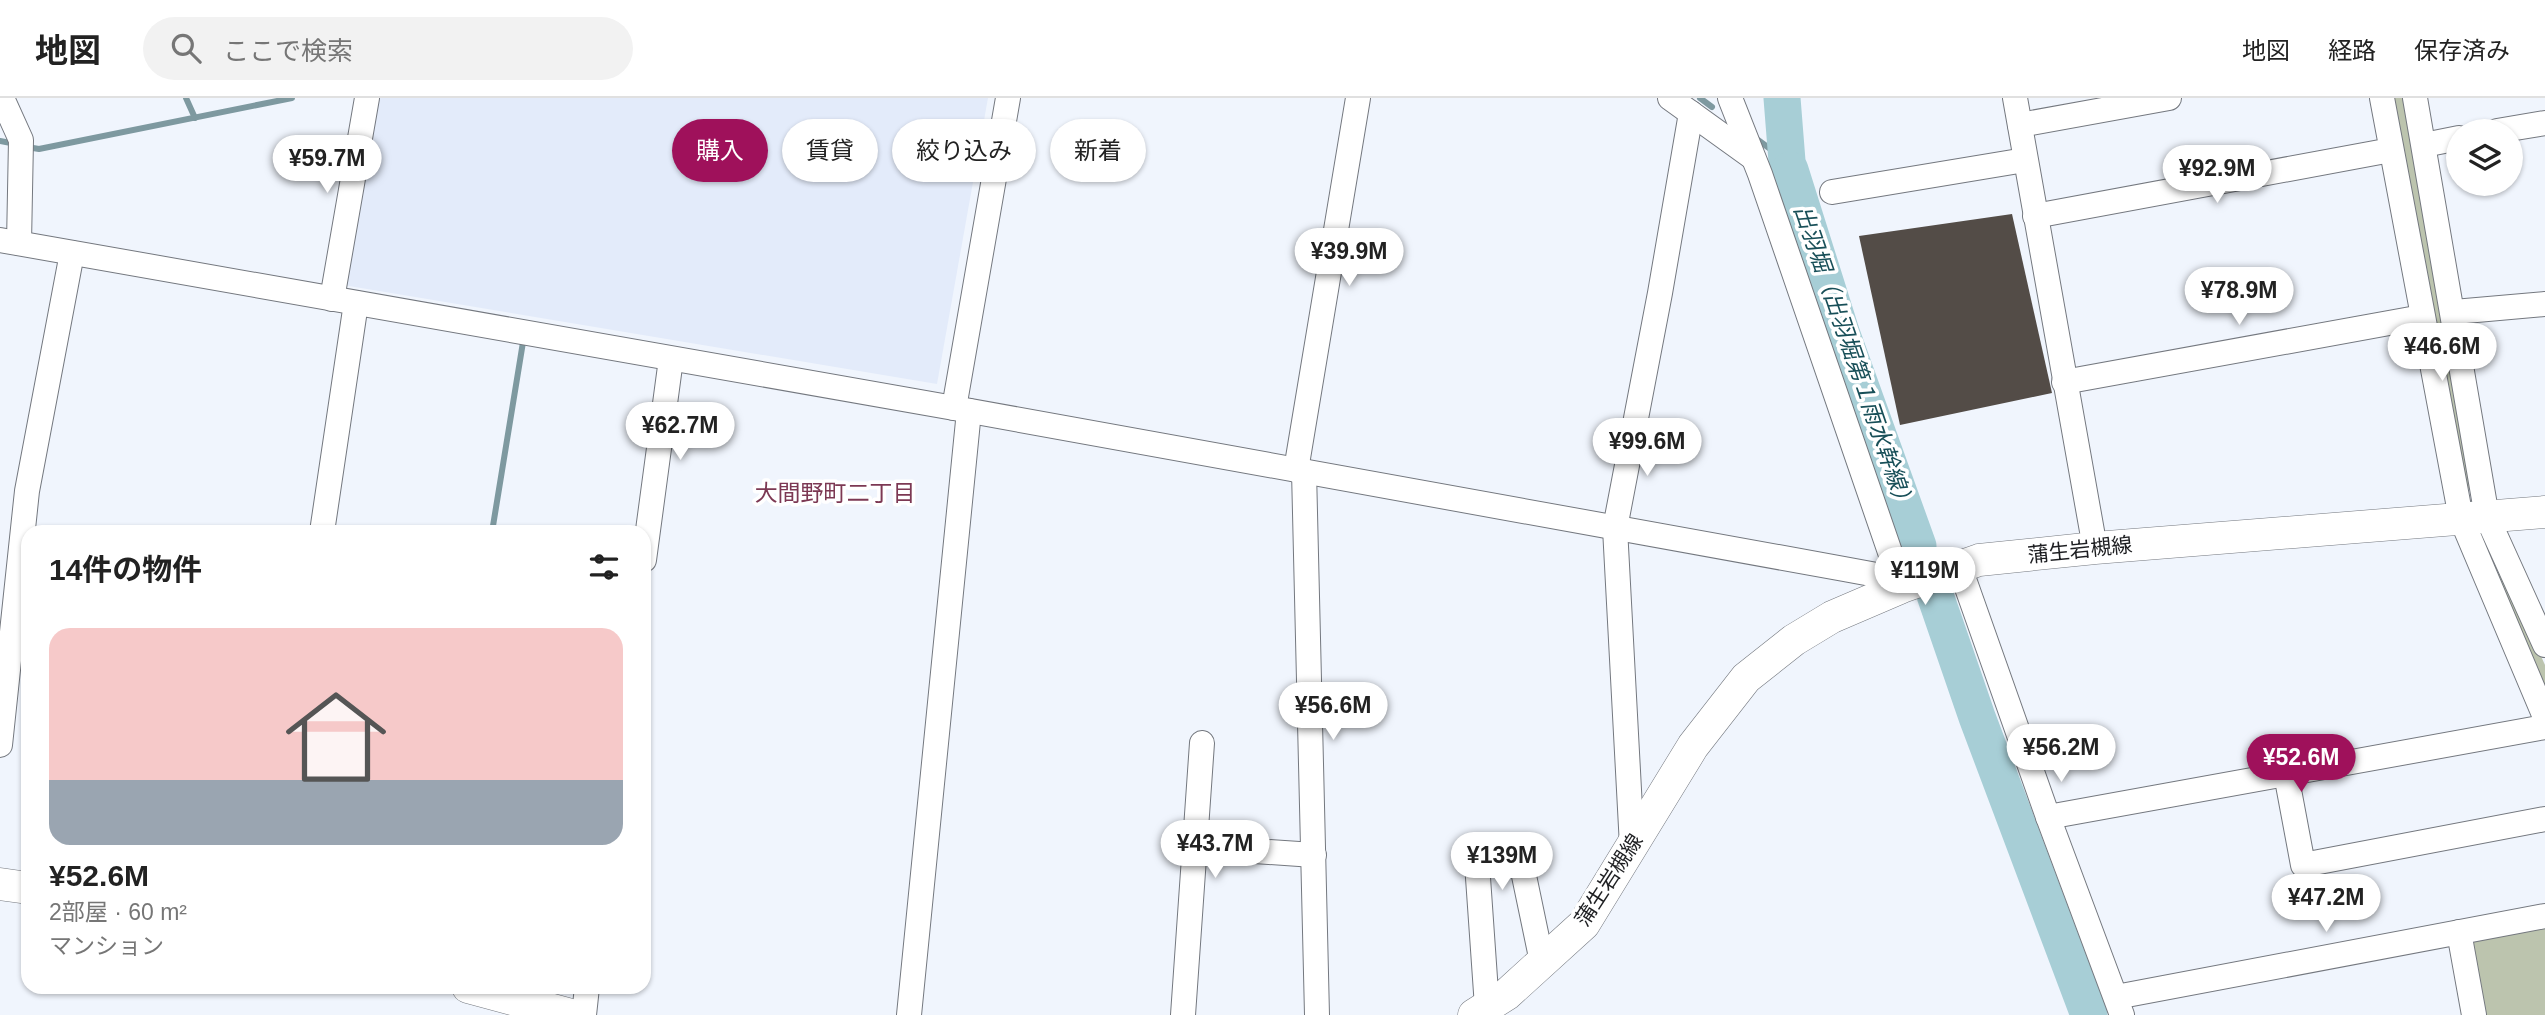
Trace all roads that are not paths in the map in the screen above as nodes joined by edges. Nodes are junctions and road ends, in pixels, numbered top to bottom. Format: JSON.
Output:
{"nodes":[{"id":1,"x":2,"y":98,"type":"edge"},
{"id":2,"x":367,"y":98,"type":"edge"},
{"id":3,"x":1008,"y":98,"type":"edge"},
{"id":4,"x":1357,"y":98,"type":"edge"},
{"id":5,"x":1670,"y":98,"type":"edge"},
{"id":6,"x":1730,"y":98,"type":"edge"},
{"id":7,"x":2015,"y":98,"type":"edge"},
{"id":8,"x":2169,"y":98,"type":"edge"},
{"id":9,"x":2382,"y":98,"type":"edge"},
{"id":10,"x":2416,"y":98,"type":"edge"},
{"id":11,"x":1691,"y":113,"type":"junction"},
{"id":12,"x":2545,"y":122,"type":"edge"},
{"id":13,"x":2020,"y":125,"type":"junction"},
{"id":14,"x":2523,"y":126,"type":"edge"},
{"id":15,"x":2446,"y":141,"type":"edge"},
{"id":16,"x":2424,"y":145,"type":"junction"},
{"id":17,"x":2390,"y":150,"type":"junction"},
{"id":18,"x":1752,"y":157,"type":"junction"},
{"id":19,"x":2025,"y":160,"type":"junction"},
{"id":20,"x":1832,"y":192,"type":"dead end"},
{"id":21,"x":2035,"y":216,"type":"junction"},
{"id":22,"x":9,"y":242,"type":"edge"},
{"id":23,"x":72,"y":253,"type":"junction"},
{"id":24,"x":344,"y":301,"type":"junction"},
{"id":25,"x":2545,"y":304,"type":"edge"},
{"id":26,"x":2454,"y":312,"type":"junction"},
{"id":27,"x":2422,"y":317,"type":"junction"},
{"id":28,"x":671,"y":359,"type":"junction"},
{"id":29,"x":2064,"y":382,"type":"junction"},
{"id":30,"x":961,"y":410,"type":"junction"},
{"id":31,"x":1300,"y":470,"type":"junction"},
{"id":32,"x":2545,"y":512,"type":"edge"},
{"id":33,"x":2474,"y":517,"type":"junction"},
{"id":34,"x":23,"y":525,"type":"edge"},
{"id":35,"x":323,"y":525,"type":"edge"},
{"id":36,"x":649,"y":525,"type":"edge"},
{"id":37,"x":1615,"y":528,"type":"junction"},
{"id":38,"x":21,"y":547,"type":"edge"},
{"id":39,"x":2095,"y":548,"type":"junction"},
{"id":40,"x":1960,"y":568,"type":"junction"},
{"id":41,"x":1899,"y":588,"type":"junction"},
{"id":42,"x":2545,"y":645,"type":"edge"},
{"id":43,"x":2545,"y":717,"type":"edge"},
{"id":44,"x":2545,"y":727,"type":"edge"},
{"id":45,"x":1202,"y":743,"type":"dead end"},
{"id":46,"x":0,"y":745,"type":"edge"},
{"id":47,"x":2286,"y":774,"type":"junction"},
{"id":48,"x":2048,"y":817,"type":"junction"},
{"id":49,"x":2545,"y":819,"type":"edge"},
{"id":50,"x":1632,"y":846,"type":"junction"},
{"id":51,"x":1195,"y":847,"type":"junction"},
{"id":52,"x":1314,"y":855,"type":"junction"},
{"id":53,"x":0,"y":884,"type":"edge"},
{"id":54,"x":21,"y":887,"type":"edge"},
{"id":55,"x":2545,"y":916,"type":"edge"},
{"id":56,"x":2459,"y":932,"type":"junction"},
{"id":57,"x":1542,"y":962,"type":"junction"},
{"id":58,"x":494,"y":994,"type":"edge"},
{"id":59,"x":586,"y":994,"type":"edge"},
{"id":60,"x":2119,"y":1006,"type":"edge"},
{"id":61,"x":1481,"y":1011,"type":"edge"},
{"id":62,"x":571,"y":1015,"type":"edge"},
{"id":63,"x":584,"y":1015,"type":"edge"},
{"id":64,"x":909,"y":1015,"type":"edge"},
{"id":65,"x":1183,"y":1015,"type":"edge"},
{"id":66,"x":1317,"y":1015,"type":"edge"},
{"id":67,"x":2474,"y":1015,"type":"edge"}],
"edges":[{"from":1,"to":22,"type":"street"},
{"from":2,"to":24,"type":"street"},
{"from":3,"to":30,"type":"street"},
{"from":4,"to":31,"type":"street"},
{"from":5,"to":11,"type":"street"},
{"from":6,"to":18,"type":"street"},
{"from":7,"to":13,"type":"street"},
{"from":8,"to":13,"type":"street"},
{"from":9,"to":17,"type":"street"},
{"from":10,"to":16,"type":"street"},
{"from":11,"to":18,"type":"street"},
{"from":11,"to":37,"type":"street"},
{"from":12,"to":14,"type":"street"},
{"from":13,"to":19,"type":"street"},
{"from":15,"to":16,"type":"street"},
{"from":16,"to":26,"type":"street"},
{"from":17,"to":21,"type":"street"},
{"from":17,"to":27,"type":"street"},
{"from":18,"to":41,"type":"street"},
{"from":19,"to":20,"type":"street"},
{"from":19,"to":21,"type":"street"},
{"from":21,"to":29,"type":"street"},
{"from":22,"to":23,"type":"street"},
{"from":23,"to":24,"type":"street"},
{"from":23,"to":34,"type":"street"},
{"from":24,"to":28,"type":"street"},
{"from":24,"to":35,"type":"street"},
{"from":25,"to":26,"type":"street"},
{"from":26,"to":33,"type":"street"},
{"from":27,"to":29,"type":"street"},
{"from":27,"to":33,"type":"street"},
{"from":28,"to":30,"type":"street"},
{"from":28,"to":36,"type":"street"},
{"from":29,"to":39,"type":"street"},
{"from":30,"to":31,"type":"street"},
{"from":30,"to":64,"type":"street"},
{"from":31,"to":37,"type":"street"},
{"from":31,"to":52,"type":"street"},
{"from":32,"to":33,"type":"main road","name":"蒲生岩槻線"},
{"from":33,"to":39,"type":"main road","name":"蒲生岩槻線"},
{"from":33,"to":42,"type":"street"},
{"from":33,"to":43,"type":"street"},
{"from":37,"to":41,"type":"street"},
{"from":37,"to":50,"type":"street"},
{"from":38,"to":46,"type":"street"},
{"from":39,"to":40,"type":"main road","name":"蒲生岩槻線"},
{"from":40,"to":41,"type":"main road","name":"蒲生岩槻線"},
{"from":40,"to":48,"type":"street"},
{"from":41,"to":50,"type":"main road","name":"蒲生岩槻線"},
{"from":44,"to":47,"type":"street"},
{"from":45,"to":51,"type":"street"},
{"from":47,"to":48,"type":"street"},
{"from":47,"to":49,"type":"street"},
{"from":48,"to":60,"type":"street"},
{"from":50,"to":57,"type":"main road","name":"蒲生岩槻線"},
{"from":51,"to":52,"type":"street"},
{"from":51,"to":65,"type":"street"},
{"from":52,"to":66,"type":"street"},
{"from":53,"to":54,"type":"main road"},
{"from":55,"to":56,"type":"street"},
{"from":56,"to":60,"type":"street"},
{"from":56,"to":67,"type":"street"},
{"from":57,"to":61,"type":"main road","name":"蒲生岩槻線"},
{"from":57,"to":61,"type":"street"},
{"from":58,"to":62,"type":"main road"},
{"from":59,"to":63,"type":"street"}]}
